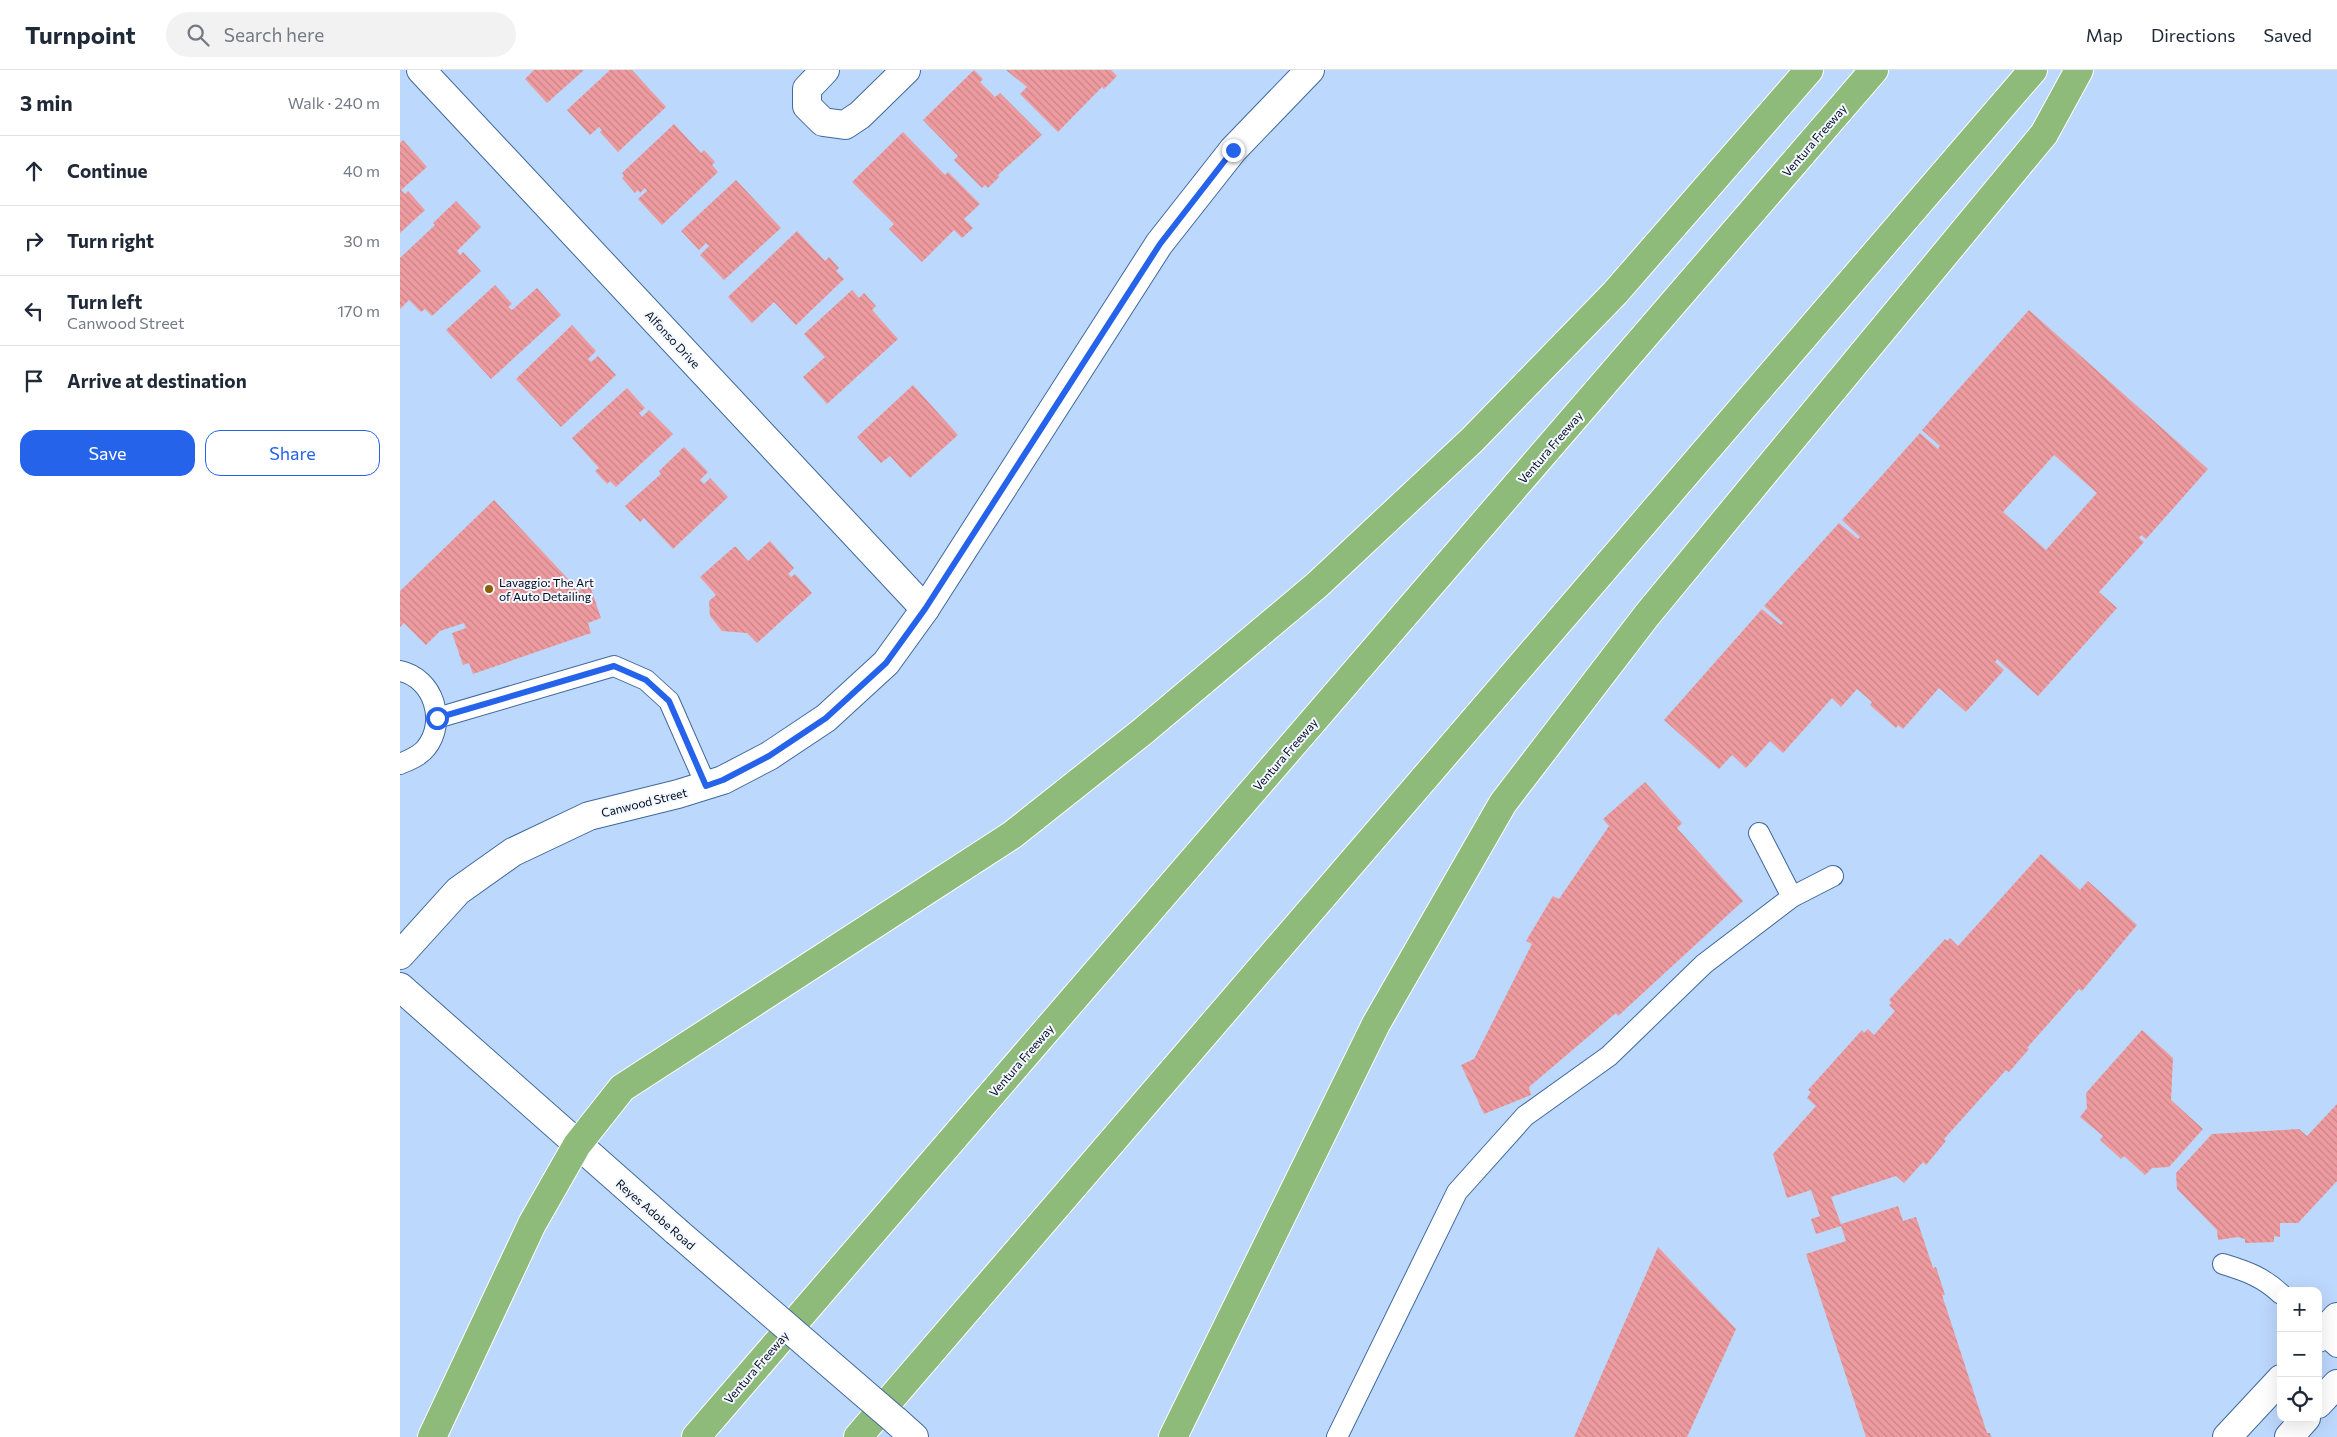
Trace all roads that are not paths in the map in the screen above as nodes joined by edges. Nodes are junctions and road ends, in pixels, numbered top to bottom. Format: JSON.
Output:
{"nodes":[{"id":1,"x":421,"y":70,"type":"edge"},
{"id":2,"x":825,"y":70,"type":"edge"},
{"id":3,"x":906,"y":70,"type":"edge"},
{"id":4,"x":1809,"y":70,"type":"edge"},
{"id":5,"x":1874,"y":70,"type":"edge"},
{"id":6,"x":2033,"y":70,"type":"edge"},
{"id":7,"x":2079,"y":70,"type":"edge"},
{"id":8,"x":1304,"y":72,"type":"edge"},
{"id":9,"x":925,"y":609,"type":"junction"},
{"id":10,"x":400,"y":671,"type":"edge"},
{"id":11,"x":437,"y":718,"type":"junction"},
{"id":12,"x":400,"y":764,"type":"edge"},
{"id":13,"x":706,"y":786,"type":"junction"},
{"id":14,"x":1759,"y":833,"type":"dead end"},
{"id":15,"x":1833,"y":876,"type":"dead end"},
{"id":16,"x":1792,"y":897,"type":"junction"},
{"id":17,"x":400,"y":955,"type":"edge"},
{"id":18,"x":400,"y":987,"type":"edge"},
{"id":19,"x":577,"y":1145,"type":"junction"},
{"id":20,"x":2223,"y":1264,"type":"dead end"},
{"id":21,"x":2277,"y":1290,"type":"edge"},
{"id":22,"x":2277,"y":1383,"type":"edge"},
{"id":23,"x":2337,"y":1384,"type":"edge"},
{"id":24,"x":2322,"y":1400,"type":"edge"},
{"id":25,"x":2302,"y":1422,"type":"edge"},
{"id":26,"x":432,"y":1437,"type":"edge"},
{"id":27,"x":696,"y":1437,"type":"edge"},
{"id":28,"x":858,"y":1437,"type":"edge"},
{"id":29,"x":914,"y":1437,"type":"edge"},
{"id":30,"x":1173,"y":1437,"type":"edge"},
{"id":31,"x":1336,"y":1437,"type":"edge"},
{"id":32,"x":2227,"y":1437,"type":"edge"},
{"id":33,"x":2289,"y":1437,"type":"edge"}],
"edges":[{"from":1,"to":9,"type":"street","name":"Alfonso Drive"},
{"from":2,"to":3,"type":"street"},
{"from":4,"to":19,"type":"highway"},
{"from":5,"to":27,"type":"highway","name":"Ventura Freeway"},
{"from":6,"to":28,"type":"highway"},
{"from":7,"to":30,"type":"highway"},
{"from":8,"to":9,"type":"street","name":"Canwood Street"},
{"from":9,"to":13,"type":"street","name":"Canwood Street"},
{"from":10,"to":11,"type":"lane"},
{"from":11,"to":12,"type":"lane"},
{"from":11,"to":13,"type":"lane"},
{"from":13,"to":17,"type":"street","name":"Canwood Street"},
{"from":14,"to":16,"type":"lane"},
{"from":15,"to":16,"type":"lane"},
{"from":16,"to":31,"type":"lane"},
{"from":18,"to":19,"type":"street","name":"Reyes Adobe Road"},
{"from":19,"to":26,"type":"highway"},
{"from":19,"to":29,"type":"street","name":"Reyes Adobe Road","bridge":true},
{"from":20,"to":21,"type":"lane"},
{"from":22,"to":32,"type":"street"},
{"from":23,"to":24,"type":"street"},
{"from":25,"to":33,"type":"street"}]}
